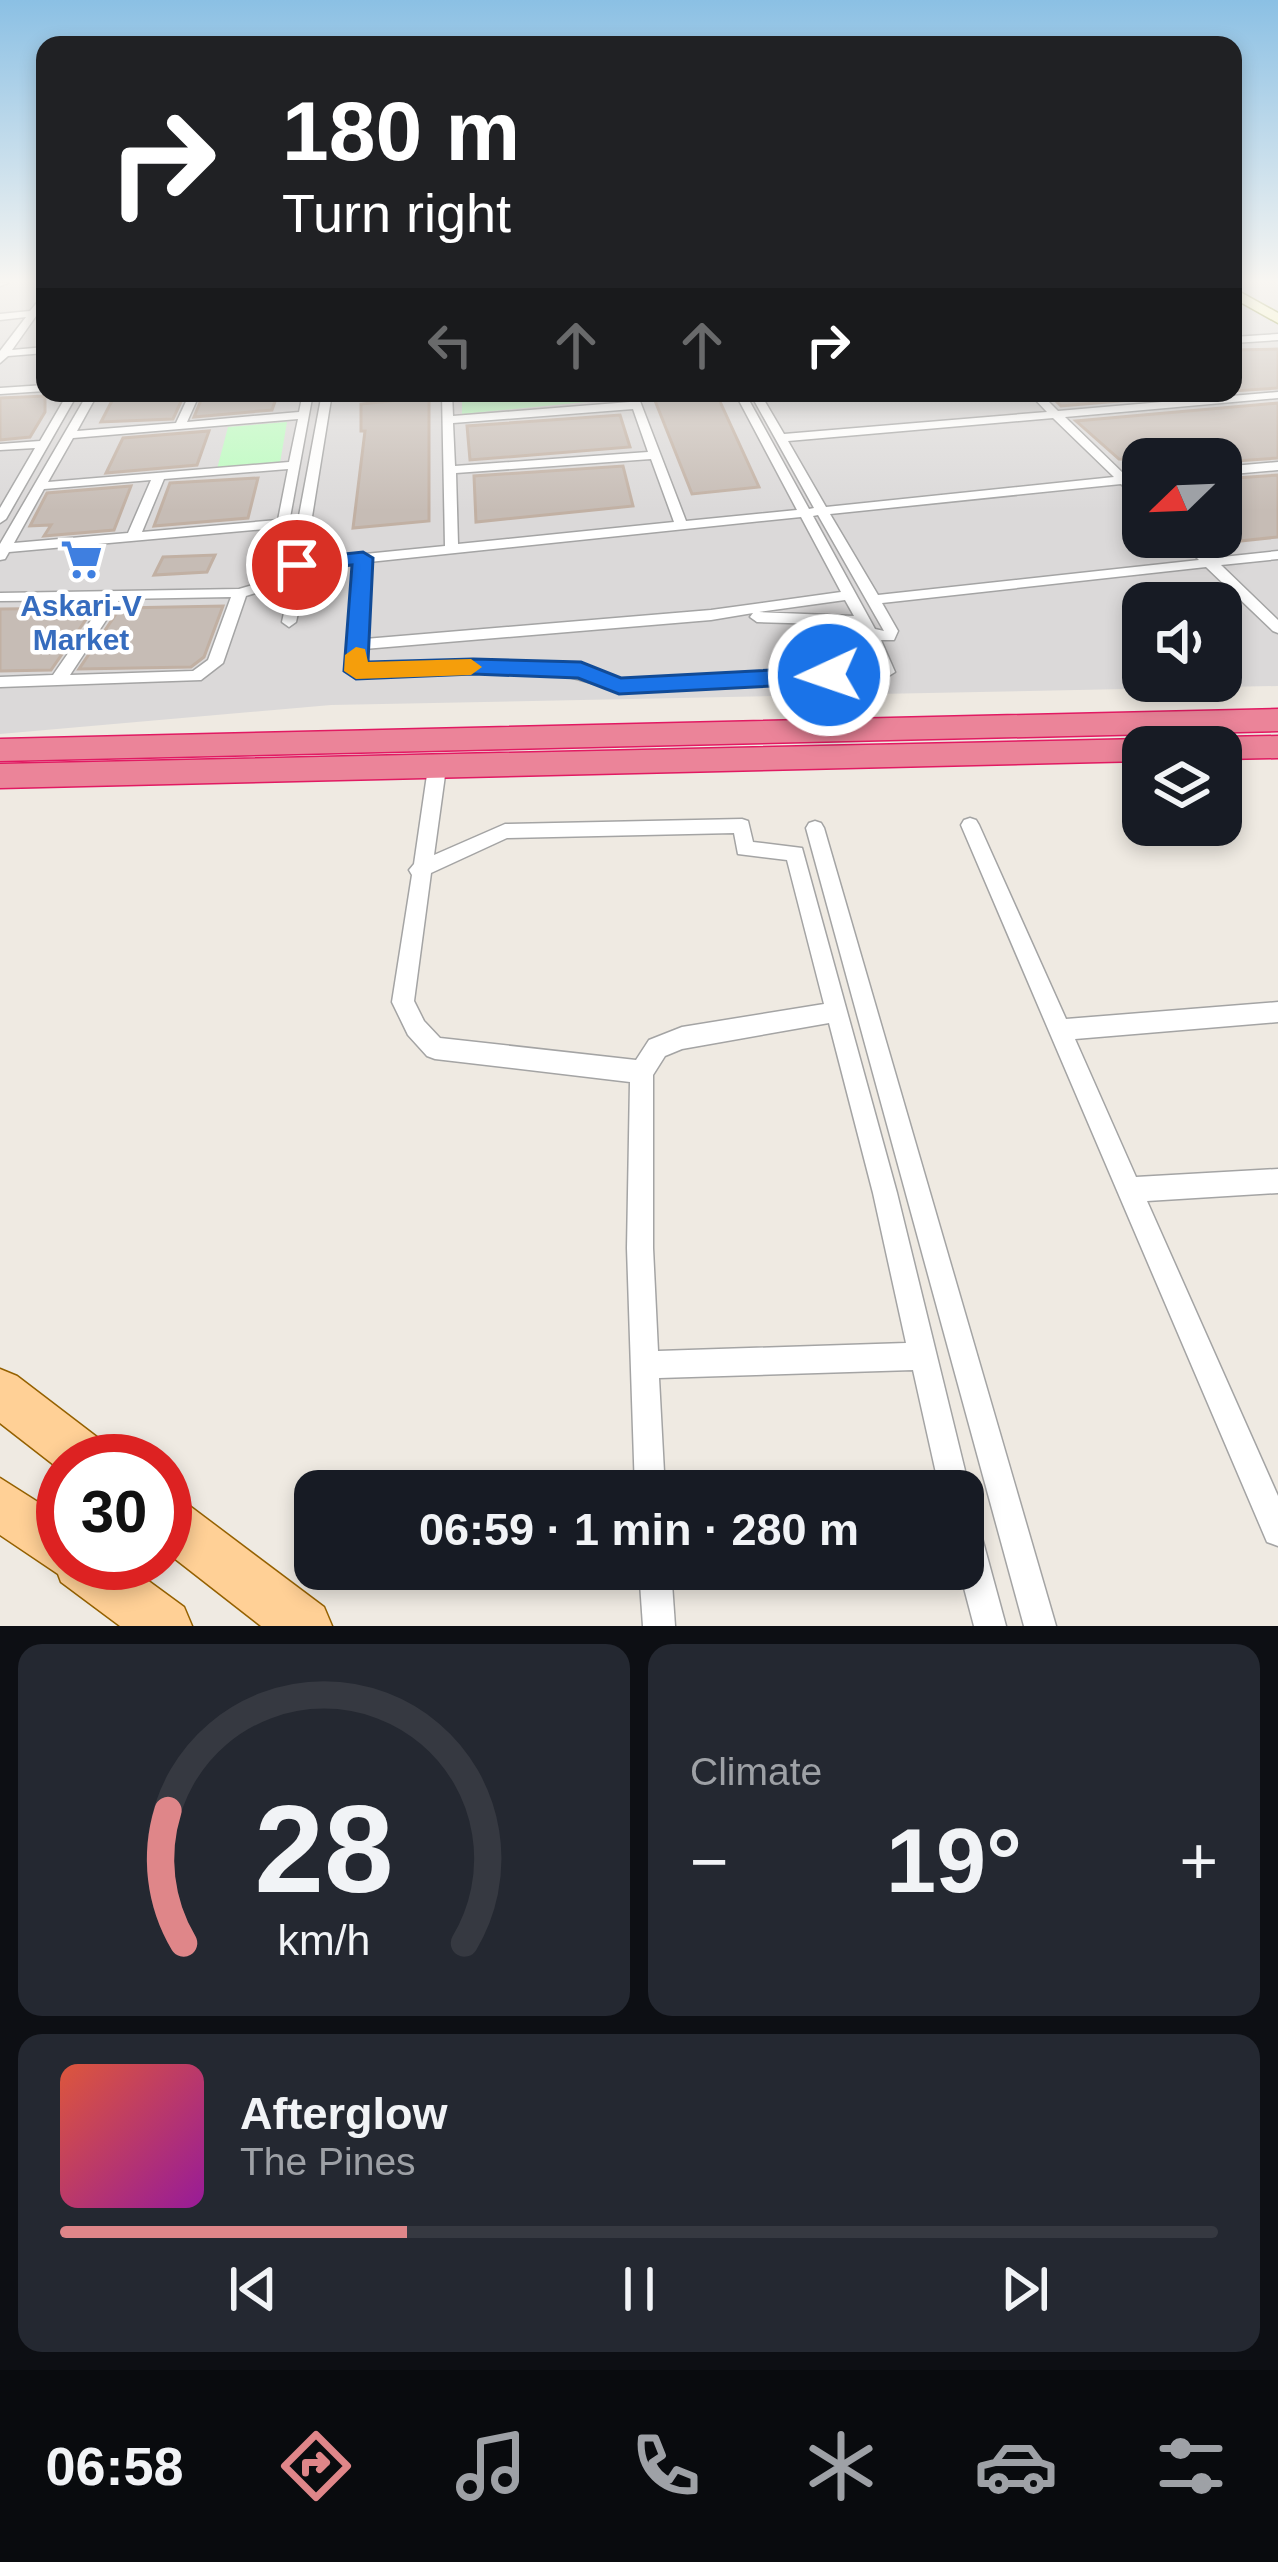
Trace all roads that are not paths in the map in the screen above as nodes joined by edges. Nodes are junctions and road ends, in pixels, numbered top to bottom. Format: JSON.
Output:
{"nodes":[{"id":1,"x":36,"y":389,"type":"edge"},
{"id":2,"x":0,"y":392,"type":"edge"},
{"id":3,"x":1278,"y":395,"type":"edge"},
{"id":4,"x":1242,"y":398,"type":"edge"},
{"id":5,"x":68,"y":402,"type":"edge"},
{"id":6,"x":88,"y":402,"type":"edge"},
{"id":7,"x":190,"y":402,"type":"edge"},
{"id":8,"x":306,"y":402,"type":"edge"},
{"id":9,"x":324,"y":402,"type":"edge"},
{"id":10,"x":447,"y":402,"type":"edge"},
{"id":11,"x":607,"y":402,"type":"edge"},
{"id":12,"x":635,"y":402,"type":"edge"},
{"id":13,"x":746,"y":402,"type":"edge"},
{"id":14,"x":759,"y":402,"type":"edge"},
{"id":15,"x":1043,"y":402,"type":"edge"},
{"id":16,"x":1196,"y":402,"type":"edge"},
{"id":17,"x":1055,"y":414,"type":"junction"},
{"id":18,"x":302,"y":415,"type":"junction"},
{"id":19,"x":447,"y":420,"type":"junction"},
{"id":20,"x":180,"y":425,"type":"junction"},
{"id":21,"x":69,"y":435,"type":"junction"},
{"id":22,"x":780,"y":438,"type":"junction"},
{"id":23,"x":42,"y":444,"type":"junction"},
{"id":24,"x":0,"y":447,"type":"edge"},
{"id":25,"x":654,"y":455,"type":"junction"},
{"id":26,"x":293,"y":465,"type":"junction"},
{"id":27,"x":1278,"y":466,"type":"edge"},
{"id":28,"x":1242,"y":469,"type":"edge"},
{"id":29,"x":449,"y":470,"type":"junction"},
{"id":30,"x":159,"y":476,"type":"junction"},
{"id":31,"x":1122,"y":479,"type":"edge"},
{"id":32,"x":1122,"y":480,"type":"edge"},
{"id":33,"x":40,"y":486,"type":"junction"},
{"id":34,"x":813,"y":509,"type":"junction"},
{"id":35,"x":0,"y":519,"type":"edge"},
{"id":36,"x":281,"y":524,"type":"junction"},
{"id":37,"x":681,"y":525,"type":"junction"},
{"id":38,"x":133,"y":538,"type":"junction"},
{"id":39,"x":452,"y":550,"type":"junction"},
{"id":40,"x":2,"y":552,"type":"edge"},
{"id":41,"x":1278,"y":555,"type":"edge"},
{"id":42,"x":363,"y":558,"type":"junction"},
{"id":43,"x":1206,"y":558,"type":"edge"},
{"id":44,"x":1210,"y":562,"type":"junction"},
{"id":45,"x":285,"y":574,"type":"junction"},
{"id":46,"x":240,"y":593,"type":"junction"},
{"id":47,"x":849,"y":595,"type":"junction"},
{"id":48,"x":115,"y":596,"type":"junction"},
{"id":49,"x":0,"y":597,"type":"edge"},
{"id":50,"x":873,"y":600,"type":"junction"},
{"id":51,"x":711,"y":616,"type":"junction"},
{"id":52,"x":289,"y":622,"type":"dead end"},
{"id":53,"x":867,"y":627,"type":"junction"},
{"id":54,"x":1278,"y":628,"type":"edge"},
{"id":55,"x":357,"y":645,"type":"junction"},
{"id":56,"x":58,"y":680,"type":"junction"},
{"id":57,"x":0,"y":682,"type":"edge"},
{"id":58,"x":1278,"y":720,"type":"edge"},
{"id":59,"x":1278,"y":747,"type":"edge"},
{"id":60,"x":1242,"y":748,"type":"edge"},
{"id":61,"x":0,"y":750,"type":"edge"},
{"id":62,"x":1122,"y":751,"type":"edge"},
{"id":63,"x":437,"y":768,"type":"junction"},
{"id":64,"x":0,"y":776,"type":"edge"},
{"id":65,"x":970,"y":824,"type":"dead end"},
{"id":66,"x":815,"y":828,"type":"dead end"},
{"id":67,"x":419,"y":870,"type":"junction"},
{"id":68,"x":835,"y":1012,"type":"junction"},
{"id":69,"x":1278,"y":1012,"type":"edge"},
{"id":70,"x":1059,"y":1030,"type":"junction"},
{"id":71,"x":642,"y":1072,"type":"junction"},
{"id":72,"x":1278,"y":1181,"type":"edge"},
{"id":73,"x":1130,"y":1190,"type":"junction"},
{"id":74,"x":919,"y":1356,"type":"junction"},
{"id":75,"x":643,"y":1365,"type":"junction"},
{"id":76,"x":0,"y":1394,"type":"edge"},
{"id":77,"x":53,"y":1434,"type":"edge"},
{"id":78,"x":649,"y":1470,"type":"edge"},
{"id":79,"x":949,"y":1470,"type":"edge"},
{"id":80,"x":0,"y":1503,"type":"edge"},
{"id":81,"x":36,"y":1530,"type":"edge"},
{"id":82,"x":1278,"y":1531,"type":"edge"},
{"id":83,"x":192,"y":1540,"type":"edge"},
{"id":84,"x":116,"y":1590,"type":"edge"},
{"id":85,"x":656,"y":1590,"type":"edge"},
{"id":86,"x":981,"y":1590,"type":"edge"},
{"id":87,"x":165,"y":1626,"type":"edge"},
{"id":88,"x":305,"y":1626,"type":"edge"},
{"id":89,"x":659,"y":1626,"type":"edge"},
{"id":90,"x":990,"y":1626,"type":"edge"},
{"id":91,"x":1040,"y":1626,"type":"edge"}],
"edges":[{"from":1,"to":2,"type":"street"},
{"from":3,"to":4,"type":"street"},
{"from":5,"to":23,"type":"street"},
{"from":6,"to":21,"type":"street"},
{"from":7,"to":20,"type":"street"},
{"from":8,"to":18,"type":"street"},
{"from":9,"to":45,"type":"street"},
{"from":10,"to":19,"type":"street"},
{"from":11,"to":19,"type":"street"},
{"from":12,"to":25,"type":"street"},
{"from":13,"to":34,"type":"street"},
{"from":14,"to":22,"type":"street"},
{"from":15,"to":17,"type":"street"},
{"from":16,"to":17,"type":"street"},
{"from":17,"to":22,"type":"street"},
{"from":17,"to":31,"type":"street"},
{"from":18,"to":20,"type":"street"},
{"from":18,"to":26,"type":"street"},
{"from":19,"to":29,"type":"street"},
{"from":20,"to":21,"type":"street"},
{"from":21,"to":33,"type":"street"},
{"from":22,"to":34,"type":"street"},
{"from":23,"to":24,"type":"street"},
{"from":23,"to":35,"type":"street"},
{"from":25,"to":29,"type":"street"},
{"from":25,"to":37,"type":"street"},
{"from":26,"to":30,"type":"street"},
{"from":26,"to":36,"type":"street"},
{"from":27,"to":28,"type":"street"},
{"from":29,"to":39,"type":"street"},
{"from":30,"to":33,"type":"street"},
{"from":30,"to":38,"type":"street"},
{"from":32,"to":34,"type":"street"},
{"from":33,"to":40,"type":"street"},
{"from":34,"to":37,"type":"street"},
{"from":34,"to":47,"type":"street"},
{"from":34,"to":50,"type":"street"},
{"from":36,"to":38,"type":"street"},
{"from":36,"to":45,"type":"street"},
{"from":37,"to":39,"type":"street"},
{"from":38,"to":40,"type":"street"},
{"from":39,"to":42,"type":"street"},
{"from":41,"to":44,"type":"street"},
{"from":42,"to":45,"type":"street"},
{"from":42,"to":55,"type":"street"},
{"from":43,"to":44,"type":"street"},
{"from":44,"to":50,"type":"street"},
{"from":44,"to":54,"type":"street"},
{"from":45,"to":46,"type":"street"},
{"from":45,"to":52,"type":"street"},
{"from":46,"to":48,"type":"street"},
{"from":46,"to":56,"type":"street"},
{"from":47,"to":51,"type":"street"},
{"from":47,"to":53,"type":"street"},
{"from":48,"to":49,"type":"street"},
{"from":48,"to":56,"type":"street"},
{"from":50,"to":53,"type":"street"},
{"from":51,"to":53,"type":"street"},
{"from":51,"to":55,"type":"street"},
{"from":53,"to":55,"type":"street"},
{"from":56,"to":57,"type":"street"},
{"from":58,"to":61,"type":"highway"},
{"from":59,"to":60,"type":"highway"},
{"from":62,"to":63,"type":"highway"},
{"from":63,"to":64,"type":"highway"},
{"from":63,"to":67,"type":"street"},
{"from":65,"to":70,"type":"street"},
{"from":66,"to":91,"type":"street"},
{"from":67,"to":68,"type":"street"},
{"from":67,"to":71,"type":"street"},
{"from":68,"to":71,"type":"street"},
{"from":68,"to":74,"type":"street"},
{"from":69,"to":70,"type":"street"},
{"from":70,"to":73,"type":"street"},
{"from":71,"to":75,"type":"street"},
{"from":72,"to":73,"type":"street"},
{"from":73,"to":82,"type":"street"},
{"from":74,"to":75,"type":"street"},
{"from":74,"to":79,"type":"street"},
{"from":75,"to":78,"type":"street"},
{"from":76,"to":77,"type":"main road"},
{"from":80,"to":81,"type":"main road"},
{"from":83,"to":88,"type":"main road"},
{"from":84,"to":87,"type":"main road"},
{"from":85,"to":89,"type":"street"},
{"from":86,"to":90,"type":"street"}]}
